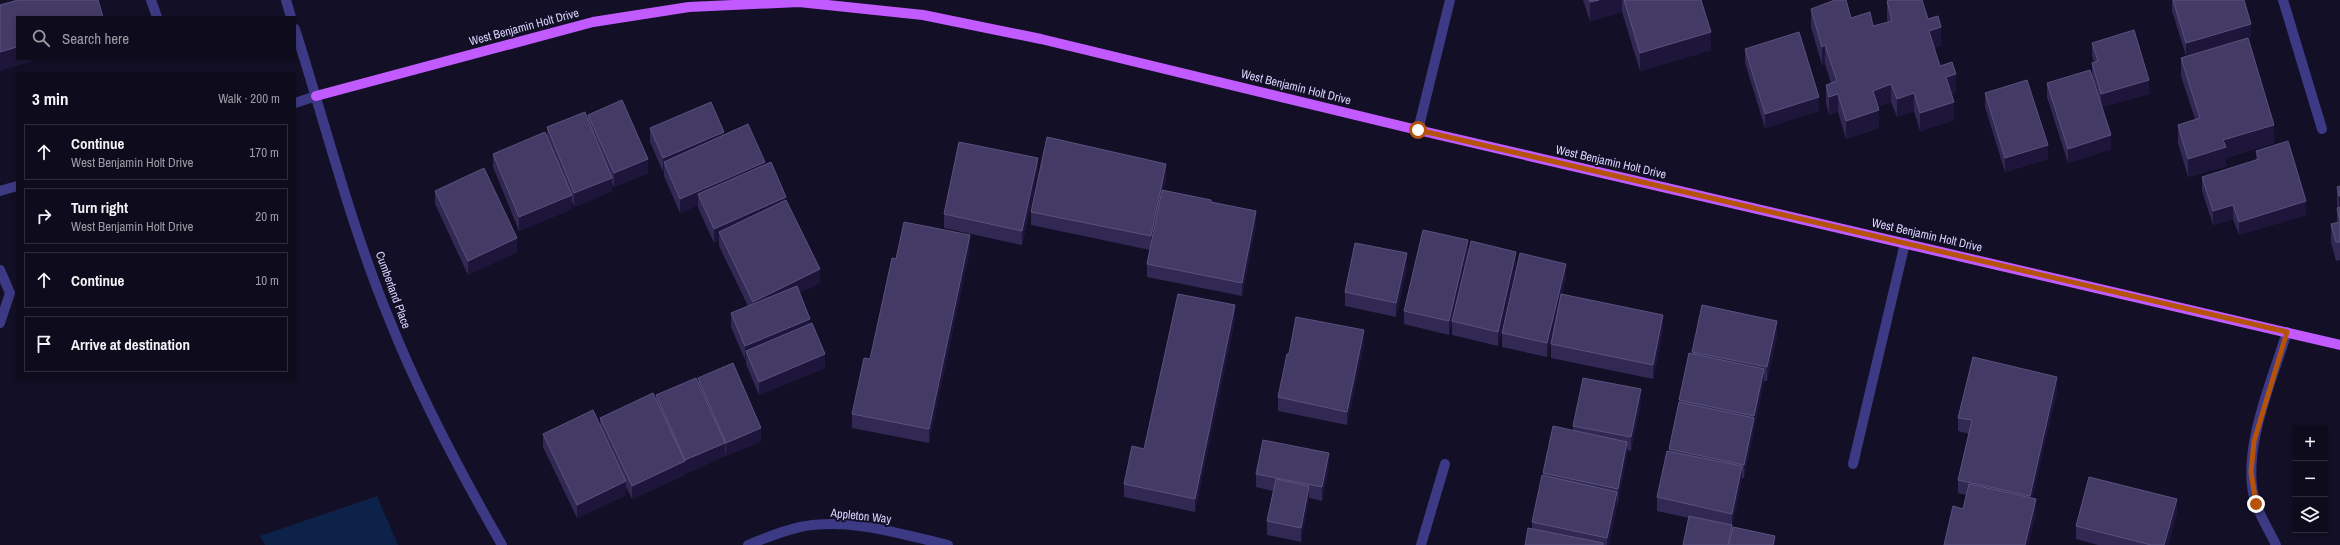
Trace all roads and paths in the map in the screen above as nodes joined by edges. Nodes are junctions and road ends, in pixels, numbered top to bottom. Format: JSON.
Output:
{"nodes":[{"id":1,"x":151,"y":0,"type":"edge"},
{"id":2,"x":286,"y":0,"type":"edge"},
{"id":3,"x":1450,"y":0,"type":"edge"},
{"id":4,"x":2282,"y":0,"type":"edge"},
{"id":5,"x":156,"y":16,"type":"edge"},
{"id":6,"x":291,"y":16,"type":"edge"},
{"id":7,"x":296,"y":32,"type":"edge"},
{"id":8,"x":316,"y":96,"type":"junction"},
{"id":9,"x":296,"y":103,"type":"edge"},
{"id":10,"x":2322,"y":129,"type":"dead end"},
{"id":11,"x":1418,"y":130,"type":"junction"},
{"id":12,"x":16,"y":186,"type":"edge"},
{"id":13,"x":0,"y":191,"type":"edge"},
{"id":14,"x":1905,"y":243,"type":"junction"},
{"id":15,"x":0,"y":270,"type":"edge"},
{"id":16,"x":0,"y":323,"type":"edge"},
{"id":17,"x":2287,"y":332,"type":"junction"},
{"id":18,"x":2340,"y":345,"type":"edge"},
{"id":19,"x":1445,"y":464,"type":"dead end"},
{"id":20,"x":1853,"y":464,"type":"dead end"},
{"id":21,"x":502,"y":545,"type":"edge"},
{"id":22,"x":748,"y":545,"type":"edge"},
{"id":23,"x":948,"y":545,"type":"edge"},
{"id":24,"x":1421,"y":545,"type":"edge"},
{"id":25,"x":2276,"y":545,"type":"edge"}],
"edges":[{"from":1,"to":5,"type":"street"},
{"from":2,"to":6,"type":"street"},
{"from":3,"to":11,"type":"street"},
{"from":4,"to":10,"type":"street"},
{"from":7,"to":8,"type":"street","name":"Cumberland Place"},
{"from":8,"to":9,"type":"street","name":"West Benjamin Holt Drive"},
{"from":8,"to":11,"type":"main road","name":"West Benjamin Holt Drive"},
{"from":8,"to":21,"type":"street","name":"Cumberland Place"},
{"from":11,"to":14,"type":"main road","name":"West Benjamin Holt Drive"},
{"from":12,"to":13,"type":"street"},
{"from":14,"to":17,"type":"main road","name":"West Benjamin Holt Drive"},
{"from":14,"to":20,"type":"street"},
{"from":15,"to":16,"type":"street"},
{"from":17,"to":18,"type":"main road","name":"West Benjamin Holt Drive"},
{"from":17,"to":25,"type":"street"},
{"from":19,"to":24,"type":"street"},
{"from":22,"to":23,"type":"street","name":"Appleton Way"}]}
